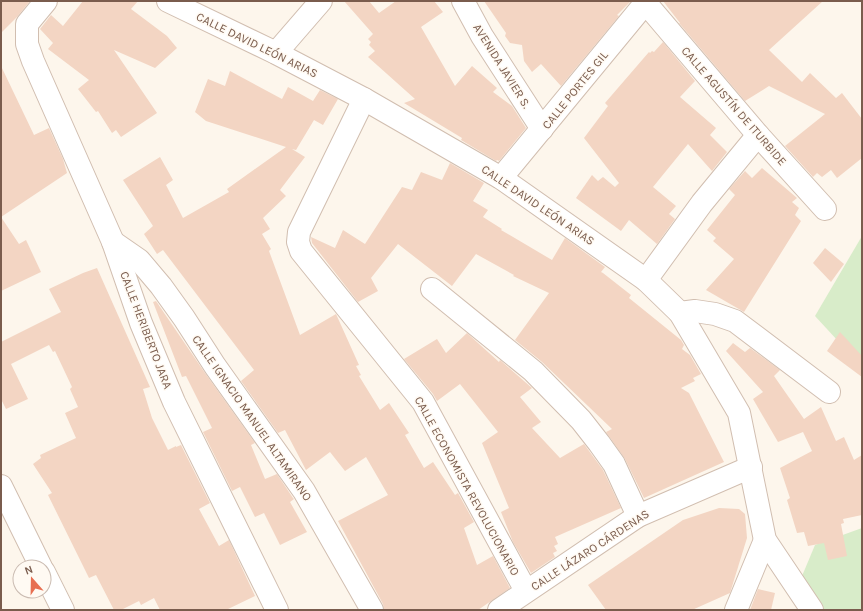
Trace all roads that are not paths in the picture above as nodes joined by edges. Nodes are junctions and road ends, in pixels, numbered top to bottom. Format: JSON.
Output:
{"nodes":[{"id":1,"x":46,"y":1,"type":"edge"},
{"id":2,"x":168,"y":1,"type":"edge"},
{"id":3,"x":321,"y":1,"type":"edge"},
{"id":4,"x":463,"y":1,"type":"edge"},
{"id":5,"x":646,"y":2,"type":"edge"},
{"id":6,"x":276,"y":53,"type":"junction"},
{"id":7,"x":364,"y":99,"type":"junction"},
{"id":8,"x":542,"y":129,"type":"junction"},
{"id":9,"x":758,"y":135,"type":"junction"},
{"id":10,"x":501,"y":178,"type":"junction"},
{"id":11,"x":825,"y":209,"type":"dead end"},
{"id":12,"x":113,"y":242,"type":"junction"},
{"id":13,"x":646,"y":280,"type":"junction"},
{"id":14,"x":432,"y":289,"type":"dead end"},
{"id":15,"x":680,"y":313,"type":"junction"},
{"id":16,"x":829,"y":392,"type":"dead end"},
{"id":17,"x":751,"y":467,"type":"junction"},
{"id":18,"x":1,"y":486,"type":"edge"},
{"id":19,"x":638,"y":516,"type":"junction"},
{"id":20,"x":765,"y":540,"type":"junction"},
{"id":21,"x":37,"y":559,"type":"edge"},
{"id":22,"x":52,"y":588,"type":"edge"},
{"id":23,"x":526,"y":591,"type":"junction"},
{"id":24,"x":63,"y":610,"type":"edge"},
{"id":25,"x":277,"y":610,"type":"edge"},
{"id":26,"x":372,"y":610,"type":"edge"},
{"id":27,"x":499,"y":610,"type":"edge"},
{"id":28,"x":736,"y":610,"type":"edge"},
{"id":29,"x":812,"y":610,"type":"edge"}],
"edges":[{"from":1,"to":12,"type":"street","name":"CALLE HERIBERTO JARA"},
{"from":2,"to":6,"type":"street","name":"CALLE DAVID LEÓN ARIAS"},
{"from":3,"to":6,"type":"street"},
{"from":4,"to":8,"type":"street","name":"AVENIDA JAVIER S."},
{"from":5,"to":8,"type":"street","name":"CALLE PORTES GIL"},
{"from":5,"to":9,"type":"street","name":"CALLE AGUSTÍN DE ITURBIDE"},
{"from":6,"to":7,"type":"street","name":"CALLE DAVID LEÓN ARIAS"},
{"from":7,"to":10,"type":"street","name":"CALLE DAVID LEÓN ARIAS"},
{"from":7,"to":23,"type":"street","name":"CALLE ECONOMISTA REVOLUCIONARIO"},
{"from":8,"to":10,"type":"street","name":"CALLE PORTES GIL"},
{"from":9,"to":11,"type":"street","name":"CALLE AGUSTÍN DE ITURBIDE"},
{"from":9,"to":13,"type":"street"},
{"from":10,"to":13,"type":"street","name":"CALLE DAVID LEÓN ARIAS"},
{"from":12,"to":25,"type":"street","name":"CALLE HERIBERTO JARA"},
{"from":12,"to":26,"type":"street","name":"CALLE IGNACIO MANUEL ALTAMIRANO"},
{"from":13,"to":15,"type":"street","name":"CALLE DAVID LEÓN ARIAS"},
{"from":14,"to":19,"type":"street"},
{"from":15,"to":16,"type":"street"},
{"from":15,"to":17,"type":"street","name":"CALLE DAVID LEÓN ARIAS"},
{"from":17,"to":19,"type":"street","name":"CALLE LÁZARO CÁRDENAS"},
{"from":17,"to":20,"type":"street","name":"CALLE DAVID LEÓN ARIAS"},
{"from":18,"to":21,"type":"street"},
{"from":19,"to":23,"type":"street","name":"CALLE LÁZARO CÁRDENAS"},
{"from":20,"to":28,"type":"street"},
{"from":20,"to":29,"type":"street"},
{"from":22,"to":24,"type":"street"},
{"from":23,"to":27,"type":"street","name":"CALLE LÁZARO CÁRDENAS"}]}
